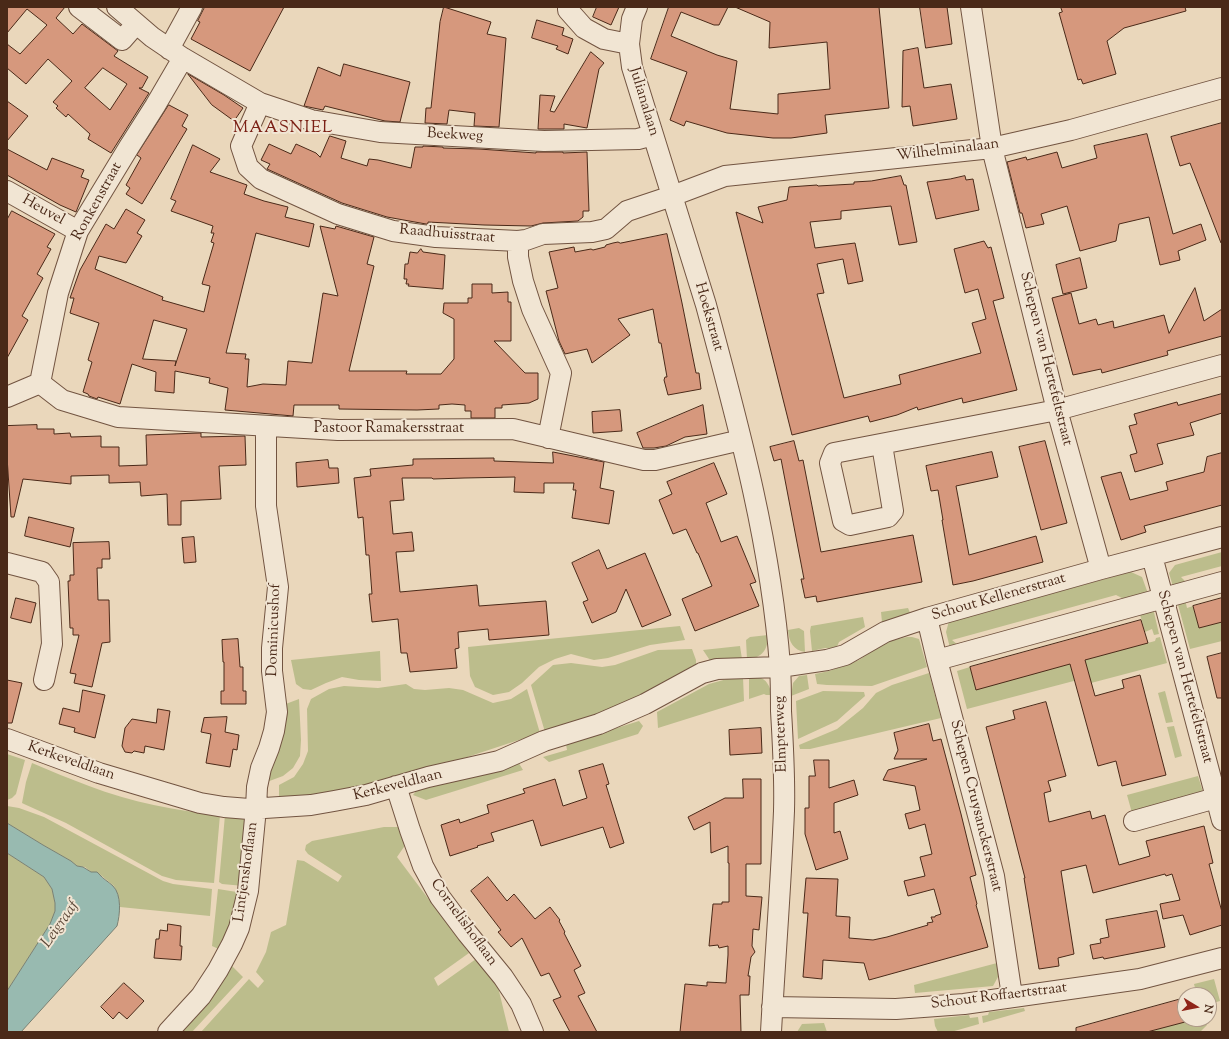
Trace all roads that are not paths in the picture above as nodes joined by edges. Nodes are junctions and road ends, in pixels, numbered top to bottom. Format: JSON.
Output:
{"nodes":[{"id":1,"x":80,"y":7,"type":"edge"},
{"id":2,"x":117,"y":7,"type":"edge"},
{"id":3,"x":192,"y":7,"type":"edge"},
{"id":4,"x":568,"y":7,"type":"edge"},
{"id":5,"x":637,"y":7,"type":"edge"},
{"id":6,"x":970,"y":7,"type":"edge"},
{"id":7,"x":136,"y":24,"type":"junction"},
{"id":8,"x":629,"y":44,"type":"junction"},
{"id":9,"x":176,"y":53,"type":"junction"},
{"id":10,"x":1222,"y":88,"type":"edge"},
{"id":11,"x":260,"y":103,"type":"junction"},
{"id":12,"x":653,"y":135,"type":"junction"},
{"id":13,"x":992,"y":148,"type":"junction"},
{"id":14,"x":7,"y":191,"type":"edge"},
{"id":15,"x":672,"y":196,"type":"junction"},
{"id":16,"x":78,"y":231,"type":"junction"},
{"id":17,"x":518,"y":241,"type":"junction"},
{"id":18,"x":1222,"y":365,"type":"edge"},
{"id":19,"x":40,"y":383,"type":"junction"},
{"id":20,"x":7,"y":397,"type":"edge"},
{"id":21,"x":1057,"y":410,"type":"junction"},
{"id":22,"x":266,"y":426,"type":"junction"},
{"id":23,"x":548,"y":438,"type":"junction"},
{"id":24,"x":741,"y":440,"type":"junction"},
{"id":25,"x":882,"y":445,"type":"dead end"},
{"id":26,"x":1222,"y":537,"type":"edge"},
{"id":27,"x":1152,"y":556,"type":"junction"},
{"id":28,"x":7,"y":563,"type":"edge"},
{"id":29,"x":1100,"y":569,"type":"junction"},
{"id":30,"x":1222,"y":582,"type":"edge"},
{"id":31,"x":1163,"y":598,"type":"junction"},
{"id":32,"x":927,"y":618,"type":"junction"},
{"id":33,"x":937,"y":660,"type":"junction"},
{"id":34,"x":780,"y":666,"type":"junction"},
{"id":35,"x":44,"y":680,"type":"dead end"},
{"id":36,"x":7,"y":739,"type":"edge"},
{"id":37,"x":396,"y":786,"type":"junction"},
{"id":38,"x":1216,"y":798,"type":"junction"},
{"id":39,"x":256,"y":808,"type":"junction"},
{"id":40,"x":1222,"y":820,"type":"edge"},
{"id":41,"x":1134,"y":821,"type":"dead end"},
{"id":42,"x":1222,"y":958,"type":"edge"},
{"id":43,"x":1012,"y":996,"type":"junction"},
{"id":44,"x":772,"y":1007,"type":"junction"},
{"id":45,"x":168,"y":1032,"type":"edge"},
{"id":46,"x":533,"y":1032,"type":"edge"},
{"id":47,"x":771,"y":1032,"type":"edge"}],
"edges":[{"from":1,"to":7,"type":"street"},
{"from":2,"to":7,"type":"street","name":"Beekweg"},
{"from":3,"to":9,"type":"street","name":"Ronkenstraat"},
{"from":4,"to":8,"type":"street"},
{"from":5,"to":8,"type":"street","name":"Julianalaan"},
{"from":6,"to":13,"type":"street","name":"Schepen van Hertefeltstraat"},
{"from":7,"to":9,"type":"street","name":"Beekweg"},
{"from":8,"to":12,"type":"street","name":"Julianalaan"},
{"from":9,"to":11,"type":"street","name":"Beekweg"},
{"from":9,"to":16,"type":"street","name":"Ronkenstraat"},
{"from":10,"to":13,"type":"street","name":"Wilhelminalaan"},
{"from":11,"to":12,"type":"street","name":"Beekweg"},
{"from":11,"to":17,"type":"street","name":"Raadhuisstraat"},
{"from":12,"to":15,"type":"street","name":"Julianalaan"},
{"from":13,"to":15,"type":"street","name":"Wilhelminalaan"},
{"from":13,"to":21,"type":"street","name":"Schepen van Hertefeltstraat"},
{"from":14,"to":16,"type":"street","name":"Heuvel"},
{"from":15,"to":17,"type":"street","name":"Raadhuisstraat"},
{"from":15,"to":24,"type":"street","name":"Hoekstraat"},
{"from":16,"to":19,"type":"street","name":"Ronkenstraat"},
{"from":17,"to":23,"type":"street"},
{"from":18,"to":21,"type":"street"},
{"from":19,"to":20,"type":"street"},
{"from":19,"to":22,"type":"street","name":"Pastoor Ramakersstraat"},
{"from":21,"to":25,"type":"street"},
{"from":21,"to":29,"type":"street","name":"Schepen van Hertefeltstraat"},
{"from":22,"to":23,"type":"street","name":"Pastoor Ramakersstraat"},
{"from":22,"to":39,"type":"street","name":"Dominicushof"},
{"from":23,"to":24,"type":"street","name":"Pastoor Ramakersstraat"},
{"from":24,"to":34,"type":"street","name":"Elmpterweg"},
{"from":26,"to":27,"type":"street","name":"Schout Kellenerstraat"},
{"from":27,"to":29,"type":"street","name":"Schout Kellenerstraat"},
{"from":27,"to":31,"type":"street","name":"Schepen van Hertefeltstraat"},
{"from":28,"to":35,"type":"street"},
{"from":29,"to":32,"type":"street","name":"Schout Kellenerstraat"},
{"from":30,"to":31,"type":"street"},
{"from":31,"to":33,"type":"street"},
{"from":31,"to":38,"type":"street","name":"Schepen van Hertefeltstraat"},
{"from":32,"to":33,"type":"street","name":"Schepen Cruysanckerstraat"},
{"from":32,"to":34,"type":"street","name":"Schout Kellenerstraat"},
{"from":33,"to":43,"type":"street","name":"Schepen Cruysanckerstraat"},
{"from":34,"to":37,"type":"street","name":"Kerkeveldlaan"},
{"from":34,"to":44,"type":"street","name":"Elmpterweg"},
{"from":36,"to":39,"type":"street","name":"Kerkeveldlaan"},
{"from":37,"to":39,"type":"street","name":"Kerkeveldlaan"},
{"from":37,"to":46,"type":"street","name":"Cornelishoflaan"},
{"from":38,"to":40,"type":"street","name":"Schepen van Hertefeltstraat"},
{"from":38,"to":41,"type":"street"},
{"from":39,"to":45,"type":"street","name":"Lintjenshoflaan"},
{"from":42,"to":43,"type":"street","name":"Schout Roffaertstraat"},
{"from":43,"to":44,"type":"street","name":"Schout Roffaertstraat"},
{"from":44,"to":47,"type":"street","name":"Elmpterweg"}]}
